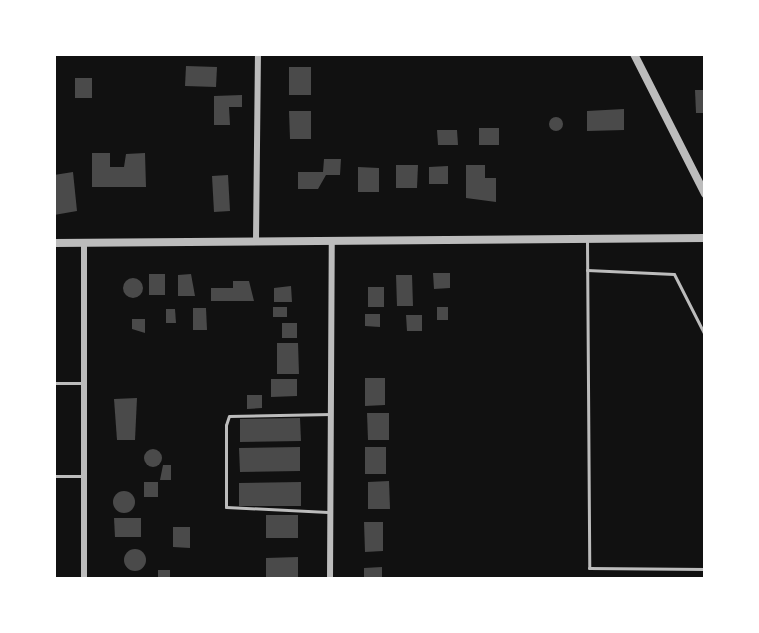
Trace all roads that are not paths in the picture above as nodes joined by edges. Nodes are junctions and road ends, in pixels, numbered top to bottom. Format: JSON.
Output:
{"nodes":[{"id":1,"x":258,"y":54,"type":"edge"},
{"id":2,"x":634,"y":54,"type":"edge"},
{"id":3,"x":705,"y":194,"type":"edge"},
{"id":4,"x":705,"y":238,"type":"edge"},
{"id":5,"x":256,"y":241,"type":"junction"},
{"id":6,"x":332,"y":241,"type":"junction"},
{"id":7,"x":587,"y":241,"type":"junction"},
{"id":8,"x":54,"y":243,"type":"edge"},
{"id":9,"x":84,"y":243,"type":"junction"},
{"id":10,"x":587,"y":270,"type":"junction"},
{"id":11,"x":705,"y":335,"type":"edge"},
{"id":12,"x":54,"y":383,"type":"edge"},
{"id":13,"x":84,"y":383,"type":"junction"},
{"id":14,"x":331,"y":414,"type":"junction"},
{"id":15,"x":54,"y":476,"type":"edge"},
{"id":16,"x":84,"y":476,"type":"junction"},
{"id":17,"x":330,"y":512,"type":"junction"},
{"id":18,"x":705,"y":569,"type":"edge"},
{"id":19,"x":84,"y":579,"type":"edge"},
{"id":20,"x":330,"y":579,"type":"edge"}],
"edges":[{"from":1,"to":5,"type":"street"},
{"from":2,"to":3,"type":"street"},
{"from":4,"to":7,"type":"street"},
{"from":5,"to":6,"type":"street"},
{"from":5,"to":9,"type":"street"},
{"from":6,"to":7,"type":"street"},
{"from":6,"to":14,"type":"street"},
{"from":7,"to":10,"type":"lane"},
{"from":8,"to":9,"type":"street"},
{"from":9,"to":13,"type":"street"},
{"from":10,"to":11,"type":"lane"},
{"from":10,"to":18,"type":"lane"},
{"from":12,"to":13,"type":"lane"},
{"from":13,"to":16,"type":"street"},
{"from":14,"to":17,"type":"street"},
{"from":14,"to":17,"type":"lane"},
{"from":15,"to":16,"type":"lane"},
{"from":16,"to":19,"type":"street"},
{"from":17,"to":20,"type":"street"}]}
